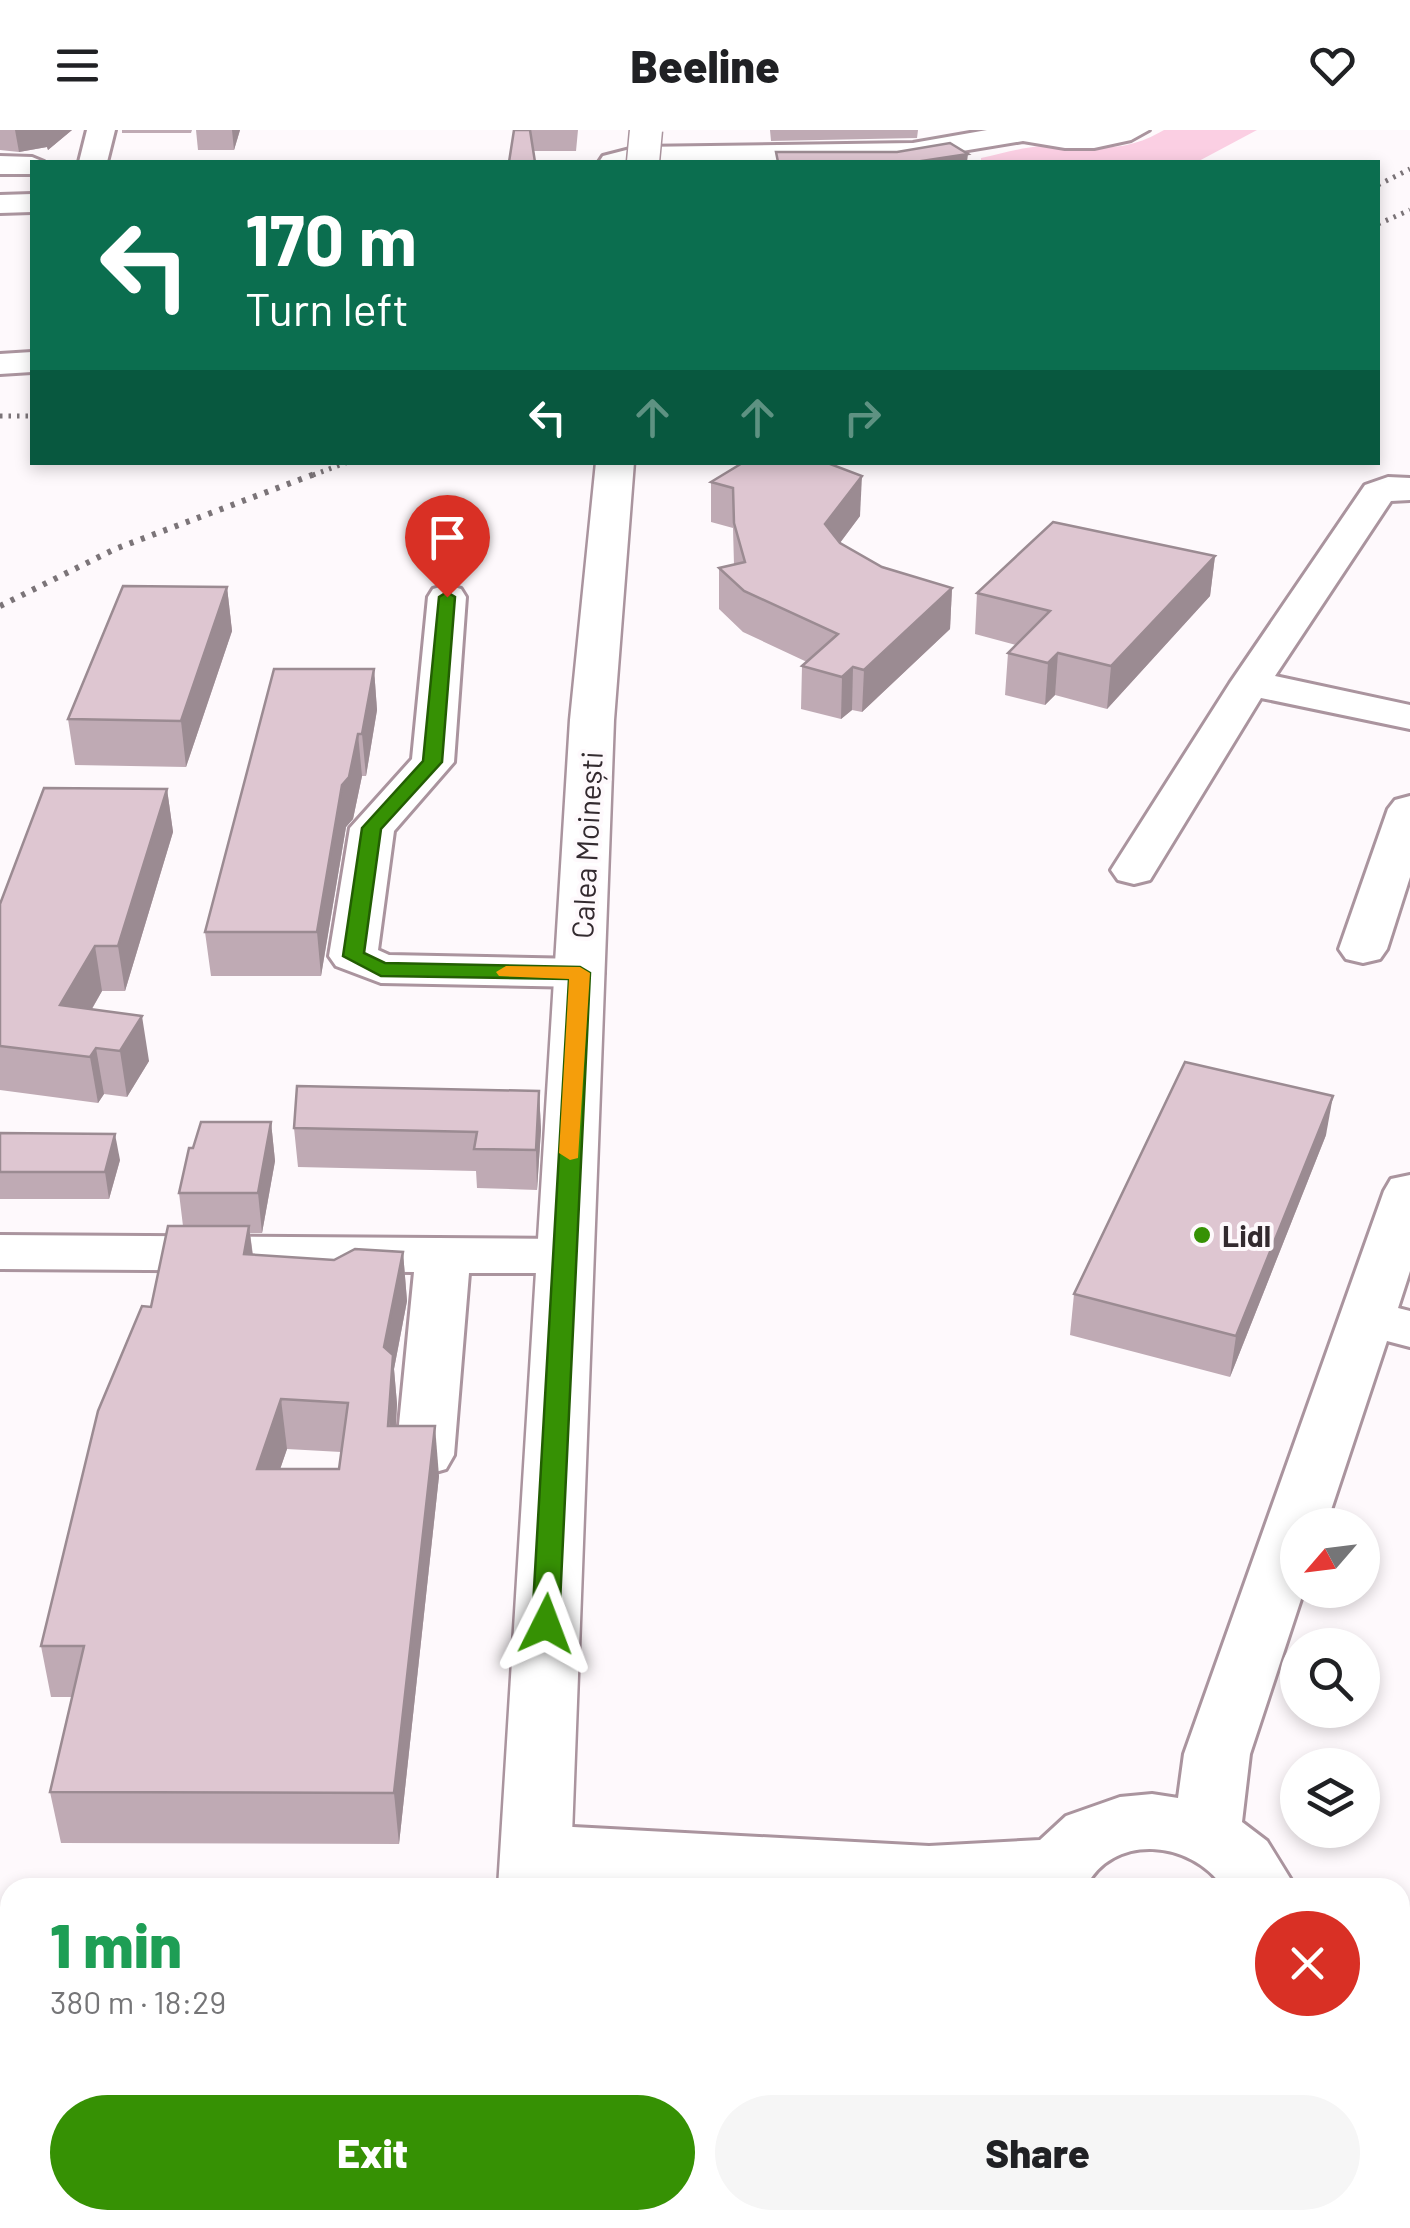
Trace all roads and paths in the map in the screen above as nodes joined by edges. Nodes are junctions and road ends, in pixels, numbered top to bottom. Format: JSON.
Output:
{"nodes":[{"id":1,"x":101,"y":130,"type":"edge"},
{"id":2,"x":646,"y":130,"type":"edge"},
{"id":3,"x":1135,"y":130,"type":"edge"},
{"id":4,"x":1030,"y":131,"type":"edge"},
{"id":5,"x":683,"y":150,"type":"edge"},
{"id":6,"x":916,"y":151,"type":"junction"},
{"id":7,"x":94,"y":160,"type":"edge"},
{"id":8,"x":621,"y":160,"type":"edge"},
{"id":9,"x":644,"y":160,"type":"edge"},
{"id":10,"x":848,"y":160,"type":"edge"},
{"id":11,"x":0,"y":165,"type":"edge"},
{"id":12,"x":30,"y":166,"type":"edge"},
{"id":13,"x":30,"y":203,"type":"edge"},
{"id":14,"x":0,"y":204,"type":"edge"},
{"id":15,"x":30,"y":362,"type":"edge"},
{"id":16,"x":0,"y":364,"type":"edge"},
{"id":17,"x":615,"y":465,"type":"edge"},
{"id":18,"x":1410,"y":489,"type":"edge"},
{"id":19,"x":447,"y":597,"type":"dead end"},
{"id":20,"x":1250,"y":684,"type":"junction"},
{"id":21,"x":1410,"y":717,"type":"edge"},
{"id":22,"x":1410,"y":808,"type":"edge"},
{"id":23,"x":1134,"y":870,"type":"dead end"},
{"id":24,"x":1362,"y":949,"type":"dead end"},
{"id":25,"x":580,"y":973,"type":"junction"},
{"id":26,"x":1410,"y":1191,"type":"edge"},
{"id":27,"x":0,"y":1252,"type":"edge"},
{"id":28,"x":443,"y":1256,"type":"junction"},
{"id":29,"x":564,"y":1256,"type":"junction"},
{"id":30,"x":1388,"y":1323,"type":"edge"},
{"id":31,"x":425,"y":1456,"type":"edge"},
{"id":32,"x":1183,"y":1827,"type":"junction"},
{"id":33,"x":534,"y":1870,"type":"edge"},
{"id":34,"x":1053,"y":1877,"type":"edge"},
{"id":35,"x":838,"y":1878,"type":"edge"},
{"id":36,"x":1028,"y":1878,"type":"edge"},
{"id":37,"x":1254,"y":1878,"type":"edge"}],
"edges":[{"from":1,"to":7,"type":"street"},
{"from":2,"to":9,"type":"main road","bridge":true},
{"from":3,"to":4,"type":"street"},
{"from":4,"to":6,"type":"street"},
{"from":5,"to":6,"type":"street"},
{"from":5,"to":8,"type":"street"},
{"from":6,"to":10,"type":"street"},
{"from":11,"to":12,"type":"street"},
{"from":13,"to":14,"type":"street"},
{"from":15,"to":16,"type":"street"},
{"from":17,"to":25,"type":"main road","name":"Calea Moinești"},
{"from":18,"to":20,"type":"street"},
{"from":19,"to":25,"type":"street"},
{"from":20,"to":21,"type":"street"},
{"from":20,"to":23,"type":"street"},
{"from":22,"to":24,"type":"street"},
{"from":25,"to":29,"type":"main road","name":"Calea Moinești"},
{"from":26,"to":30,"type":"street"},
{"from":27,"to":28,"type":"street"},
{"from":28,"to":29,"type":"street"},
{"from":28,"to":31,"type":"street"},
{"from":29,"to":33,"type":"main road","name":"Calea Moinești"},
{"from":30,"to":32,"type":"street"},
{"from":32,"to":34,"type":"street"},
{"from":32,"to":37,"type":"street"},
{"from":33,"to":35,"type":"street"},
{"from":34,"to":36,"type":"street"}]}
